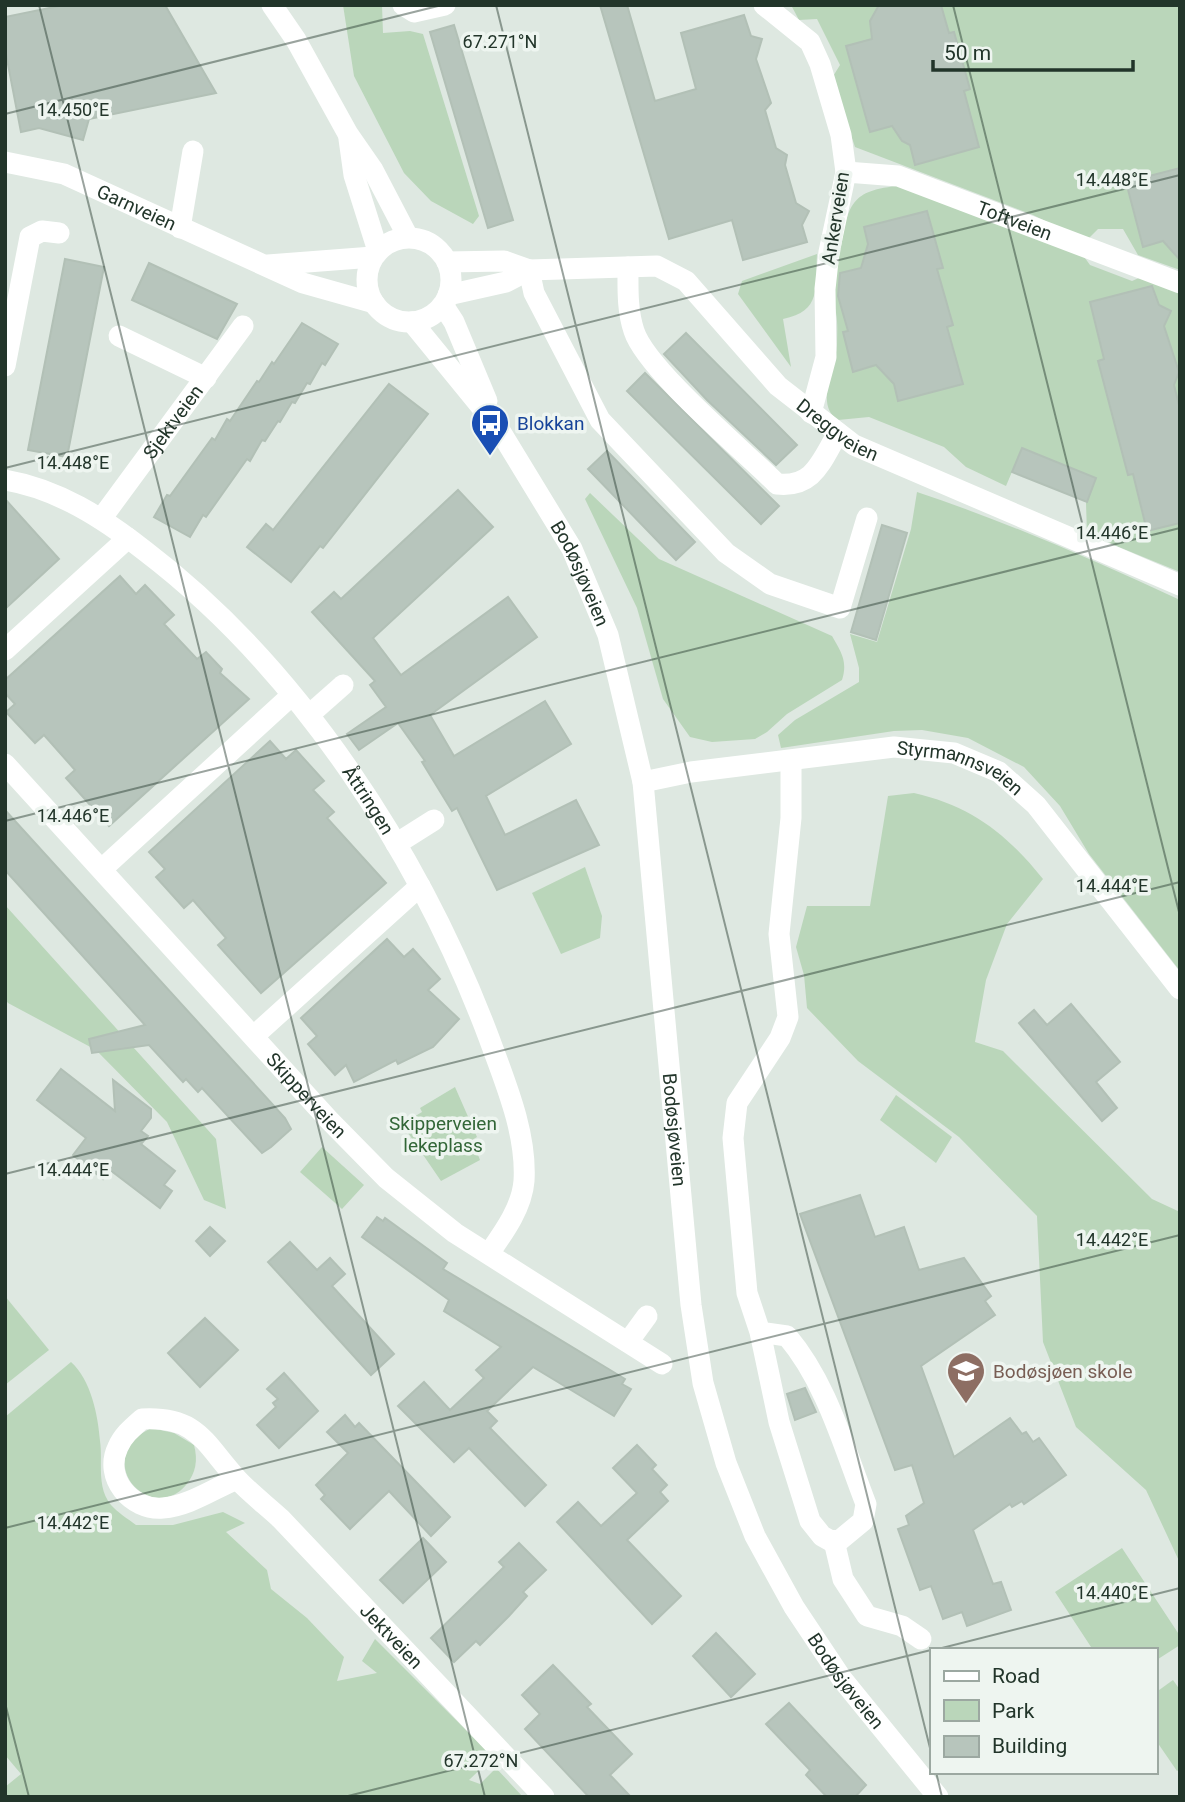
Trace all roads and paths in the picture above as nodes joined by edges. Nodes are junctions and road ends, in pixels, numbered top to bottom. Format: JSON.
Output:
{"nodes":[{"id":1,"x":272,"y":5,"type":"edge"},
{"id":2,"x":403,"y":5,"type":"edge"},
{"id":3,"x":445,"y":5,"type":"edge"},
{"id":4,"x":764,"y":5,"type":"edge"},
{"id":5,"x":348,"y":134,"type":"junction"},
{"id":6,"x":193,"y":151,"type":"dead end"},
{"id":7,"x":5,"y":162,"type":"edge"},
{"id":8,"x":846,"y":172,"type":"junction"},
{"id":9,"x":180,"y":228,"type":"junction"},
{"id":10,"x":60,"y":233,"type":"dead end"},
{"id":11,"x":408,"y":237,"type":"junction"},
{"id":12,"x":375,"y":254,"type":"junction"},
{"id":13,"x":447,"y":262,"type":"junction"},
{"id":14,"x":262,"y":266,"type":"junction"},
{"id":15,"x":628,"y":267,"type":"junction"},
{"id":16,"x":529,"y":270,"type":"junction"},
{"id":17,"x":1180,"y":283,"type":"edge"},
{"id":18,"x":445,"y":300,"type":"junction"},
{"id":19,"x":374,"y":303,"type":"junction"},
{"id":20,"x":412,"y":322,"type":"junction"},
{"id":21,"x":243,"y":326,"type":"dead end"},
{"id":22,"x":118,"y":336,"type":"dead end"},
{"id":23,"x":5,"y":366,"type":"edge"},
{"id":24,"x":206,"y":378,"type":"junction"},
{"id":25,"x":811,"y":414,"type":"junction"},
{"id":26,"x":497,"y":426,"type":"junction"},
{"id":27,"x":838,"y":433,"type":"junction"},
{"id":28,"x":5,"y":480,"type":"edge"},
{"id":29,"x":867,"y":518,"type":"dead end"},
{"id":30,"x":101,"y":519,"type":"junction"},
{"id":31,"x":128,"y":538,"type":"junction"},
{"id":32,"x":1180,"y":585,"type":"edge"},
{"id":33,"x":5,"y":650,"type":"edge"},
{"id":34,"x":343,"y":685,"type":"dead end"},
{"id":35,"x":292,"y":695,"type":"junction"},
{"id":36,"x":309,"y":715,"type":"junction"},
{"id":37,"x":791,"y":762,"type":"junction"},
{"id":38,"x":5,"y":764,"type":"edge"},
{"id":39,"x":643,"y":782,"type":"junction"},
{"id":40,"x":434,"y":820,"type":"dead end"},
{"id":41,"x":397,"y":844,"type":"junction"},
{"id":42,"x":102,"y":869,"type":"junction"},
{"id":43,"x":420,"y":886,"type":"junction"},
{"id":44,"x":1180,"y":989,"type":"edge"},
{"id":45,"x":255,"y":1035,"type":"junction"},
{"id":46,"x":490,"y":1252,"type":"junction"},
{"id":47,"x":646,"y":1315,"type":"dead end"},
{"id":48,"x":760,"y":1332,"type":"junction"},
{"id":49,"x":628,"y":1342,"type":"junction"},
{"id":50,"x":662,"y":1364,"type":"dead end"},
{"id":51,"x":237,"y":1479,"type":"junction"},
{"id":52,"x":834,"y":1541,"type":"junction"},
{"id":53,"x":921,"y":1639,"type":"dead end"},
{"id":54,"x":544,"y":1797,"type":"edge"},
{"id":55,"x":938,"y":1797,"type":"edge"}],
"edges":[{"from":1,"to":5,"type":"street"},
{"from":2,"to":3,"type":"street"},
{"from":4,"to":8,"type":"street","name":"Ankerveien"},
{"from":5,"to":11,"type":"street"},
{"from":5,"to":12,"type":"street"},
{"from":6,"to":9,"type":"street"},
{"from":7,"to":9,"type":"street","name":"Garnveien"},
{"from":8,"to":17,"type":"street","name":"Toftveien"},
{"from":8,"to":25,"type":"street","name":"Ankerveien"},
{"from":9,"to":14,"type":"street","name":"Garnveien"},
{"from":10,"to":23,"type":"street"},
{"from":11,"to":12,"type":"street"},
{"from":11,"to":13,"type":"street"},
{"from":12,"to":14,"type":"street","name":"Garnveien"},
{"from":12,"to":19,"type":"street"},
{"from":13,"to":16,"type":"street","name":"Dreggveien"},
{"from":13,"to":18,"type":"street","name":"Bodøsjøveien"},
{"from":14,"to":19,"type":"street","name":"Garnveien"},
{"from":15,"to":16,"type":"street","name":"Dreggveien"},
{"from":15,"to":25,"type":"street","name":"Dreggveien"},
{"from":15,"to":27,"type":"street"},
{"from":16,"to":18,"type":"street","name":"Dreggveien"},
{"from":16,"to":29,"type":"street"},
{"from":18,"to":20,"type":"street"},
{"from":18,"to":26,"type":"street","name":"Bodøsjøveien"},
{"from":19,"to":20,"type":"street","name":"Bodøsjøveien"},
{"from":20,"to":26,"type":"street","name":"Bodøsjøveien"},
{"from":21,"to":24,"type":"street","name":"Sjektveien"},
{"from":22,"to":24,"type":"street"},
{"from":24,"to":30,"type":"street","name":"Sjektveien"},
{"from":25,"to":27,"type":"street","name":"Dreggveien"},
{"from":26,"to":39,"type":"street","name":"Bodøsjøveien"},
{"from":27,"to":32,"type":"street","name":"Dreggveien"},
{"from":28,"to":30,"type":"street","name":"Åttringen"},
{"from":30,"to":31,"type":"street","name":"Åttringen"},
{"from":31,"to":33,"type":"street"},
{"from":31,"to":35,"type":"street","name":"Åttringen"},
{"from":34,"to":36,"type":"street"},
{"from":35,"to":36,"type":"street","name":"Åttringen"},
{"from":35,"to":42,"type":"street"},
{"from":36,"to":41,"type":"street","name":"Åttringen"},
{"from":37,"to":39,"type":"street","name":"Styrmannsveien"},
{"from":37,"to":44,"type":"street","name":"Styrmannsveien"},
{"from":37,"to":48,"type":"street"},
{"from":38,"to":42,"type":"street","name":"Skipperveien"},
{"from":39,"to":55,"type":"street","name":"Bodøsjøveien"},
{"from":40,"to":41,"type":"street"},
{"from":41,"to":43,"type":"street","name":"Åttringen"},
{"from":42,"to":45,"type":"street","name":"Skipperveien"},
{"from":43,"to":45,"type":"street"},
{"from":43,"to":46,"type":"street","name":"Åttringen"},
{"from":45,"to":46,"type":"street","name":"Skipperveien"},
{"from":46,"to":49,"type":"street","name":"Skipperveien"},
{"from":47,"to":49,"type":"street"},
{"from":48,"to":52,"type":"street"},
{"from":48,"to":52,"type":"street"},
{"from":49,"to":50,"type":"street","name":"Skipperveien"},
{"from":51,"to":51,"type":"street","name":"Jektveien"},
{"from":51,"to":54,"type":"street","name":"Jektveien"},
{"from":52,"to":53,"type":"street"}]}
